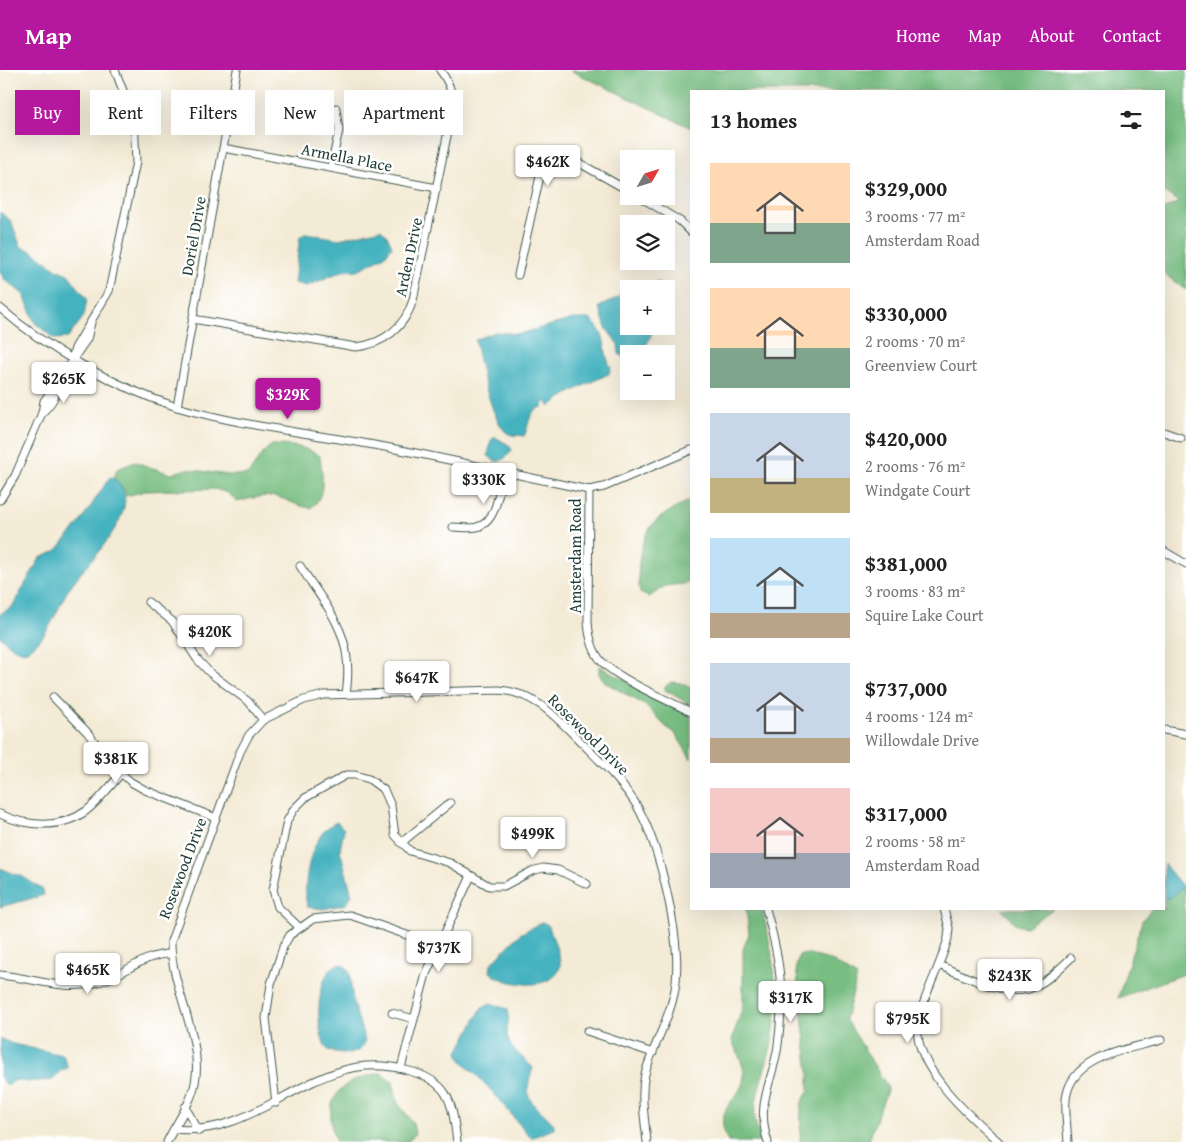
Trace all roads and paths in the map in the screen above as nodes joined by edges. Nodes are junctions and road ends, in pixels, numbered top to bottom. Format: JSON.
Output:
{"nodes":[{"id":1,"x":115,"y":70,"type":"edge"},
{"id":2,"x":237,"y":70,"type":"edge"},
{"id":3,"x":440,"y":70,"type":"edge"},
{"id":4,"x":336,"y":108,"type":"dead end"},
{"id":5,"x":223,"y":148,"type":"junction"},
{"id":6,"x":331,"y":167,"type":"junction"},
{"id":7,"x":620,"y":186,"type":"edge"},
{"id":8,"x":436,"y":188,"type":"junction"},
{"id":9,"x":653,"y":205,"type":"edge"},
{"id":10,"x":690,"y":231,"type":"edge"},
{"id":11,"x":518,"y":275,"type":"dead end"},
{"id":12,"x":0,"y":308,"type":"edge"},
{"id":13,"x":193,"y":319,"type":"junction"},
{"id":14,"x":72,"y":359,"type":"junction"},
{"id":15,"x":177,"y":407,"type":"junction"},
{"id":16,"x":1165,"y":432,"type":"edge"},
{"id":17,"x":1181,"y":438,"type":"dead end"},
{"id":18,"x":690,"y":450,"type":"edge"},
{"id":19,"x":503,"y":471,"type":"junction"},
{"id":20,"x":589,"y":490,"type":"junction"},
{"id":21,"x":0,"y":500,"type":"edge"},
{"id":22,"x":453,"y":527,"type":"dead end"},
{"id":23,"x":1165,"y":552,"type":"edge"},
{"id":24,"x":1186,"y":564,"type":"edge"},
{"id":25,"x":300,"y":566,"type":"dead end"},
{"id":26,"x":148,"y":602,"type":"dead end"},
{"id":27,"x":346,"y":694,"type":"junction"},
{"id":28,"x":53,"y":697,"type":"dead end"},
{"id":29,"x":690,"y":711,"type":"edge"},
{"id":30,"x":264,"y":720,"type":"junction"},
{"id":31,"x":1165,"y":730,"type":"edge"},
{"id":32,"x":1186,"y":734,"type":"edge"},
{"id":33,"x":121,"y":774,"type":"junction"},
{"id":34,"x":450,"y":803,"type":"dead end"},
{"id":35,"x":0,"y":814,"type":"edge"},
{"id":36,"x":216,"y":818,"type":"junction"},
{"id":37,"x":401,"y":843,"type":"junction"},
{"id":38,"x":471,"y":876,"type":"junction"},
{"id":39,"x":587,"y":884,"type":"dead end"},
{"id":40,"x":766,"y":910,"type":"edge"},
{"id":41,"x":944,"y":910,"type":"edge"},
{"id":42,"x":298,"y":927,"type":"junction"},
{"id":43,"x":438,"y":946,"type":"junction"},
{"id":44,"x":170,"y":954,"type":"junction"},
{"id":45,"x":1071,"y":958,"type":"dead end"},
{"id":46,"x":939,"y":965,"type":"junction"},
{"id":47,"x":0,"y":975,"type":"edge"},
{"id":48,"x":392,"y":1013,"type":"dead end"},
{"id":49,"x":414,"y":1019,"type":"junction"},
{"id":50,"x":587,"y":1031,"type":"dead end"},
{"id":51,"x":1161,"y":1040,"type":"dead end"},
{"id":52,"x":653,"y":1053,"type":"junction"},
{"id":53,"x":401,"y":1068,"type":"junction"},
{"id":54,"x":276,"y":1103,"type":"junction"},
{"id":55,"x":185,"y":1107,"type":"junction"},
{"id":56,"x":174,"y":1128,"type":"junction"},
{"id":57,"x":199,"y":1130,"type":"junction"},
{"id":58,"x":993,"y":1140,"type":"edge"},
{"id":59,"x":167,"y":1142,"type":"edge"},
{"id":60,"x":457,"y":1142,"type":"edge"},
{"id":61,"x":647,"y":1142,"type":"edge"},
{"id":62,"x":768,"y":1142,"type":"edge"},
{"id":63,"x":1068,"y":1142,"type":"edge"}],
"edges":[{"from":1,"to":14,"type":"street"},
{"from":2,"to":5,"type":"street","name":"Doriel Drive"},
{"from":3,"to":8,"type":"street","name":"Arden Drive"},
{"from":4,"to":6,"type":"street"},
{"from":5,"to":6,"type":"street","name":"Armella Place"},
{"from":5,"to":13,"type":"street","name":"Doriel Drive"},
{"from":6,"to":8,"type":"street","name":"Armella Place"},
{"from":7,"to":11,"type":"street"},
{"from":8,"to":13,"type":"street","name":"Arden Drive"},
{"from":9,"to":10,"type":"street"},
{"from":12,"to":14,"type":"street","name":"Amsterdam Road"},
{"from":13,"to":15,"type":"street","name":"Doriel Drive"},
{"from":14,"to":15,"type":"street","name":"Amsterdam Road"},
{"from":14,"to":21,"type":"street"},
{"from":15,"to":19,"type":"street","name":"Amsterdam Road"},
{"from":16,"to":17,"type":"street"},
{"from":18,"to":20,"type":"street"},
{"from":19,"to":20,"type":"street","name":"Amsterdam Road"},
{"from":19,"to":22,"type":"street"},
{"from":20,"to":29,"type":"street","name":"Amsterdam Road"},
{"from":23,"to":24,"type":"street"},
{"from":25,"to":27,"type":"street"},
{"from":26,"to":30,"type":"street"},
{"from":27,"to":30,"type":"street","name":"Rosewood Drive"},
{"from":27,"to":52,"type":"street","name":"Rosewood Drive"},
{"from":28,"to":33,"type":"street"},
{"from":30,"to":36,"type":"street","name":"Rosewood Drive"},
{"from":31,"to":32,"type":"street"},
{"from":33,"to":35,"type":"street"},
{"from":33,"to":36,"type":"street"},
{"from":34,"to":37,"type":"street"},
{"from":36,"to":44,"type":"street","name":"Rosewood Drive"},
{"from":37,"to":38,"type":"street"},
{"from":37,"to":42,"type":"street"},
{"from":38,"to":39,"type":"street"},
{"from":38,"to":43,"type":"street"},
{"from":40,"to":62,"type":"street"},
{"from":41,"to":46,"type":"street"},
{"from":42,"to":43,"type":"street"},
{"from":42,"to":54,"type":"street"},
{"from":43,"to":49,"type":"street"},
{"from":44,"to":47,"type":"street"},
{"from":44,"to":55,"type":"street","name":"Rosewood Drive"},
{"from":45,"to":46,"type":"street"},
{"from":46,"to":58,"type":"street"},
{"from":48,"to":49,"type":"street"},
{"from":49,"to":53,"type":"street"},
{"from":50,"to":52,"type":"street"},
{"from":51,"to":63,"type":"street"},
{"from":52,"to":61,"type":"street","name":"Rosewood Drive"},
{"from":53,"to":54,"type":"street"},
{"from":53,"to":60,"type":"street"},
{"from":54,"to":57,"type":"street"},
{"from":55,"to":56,"type":"street","name":"Rosewood Drive"},
{"from":55,"to":57,"type":"street"},
{"from":56,"to":57,"type":"street"},
{"from":56,"to":59,"type":"street","name":"Rosewood Drive"}]}
